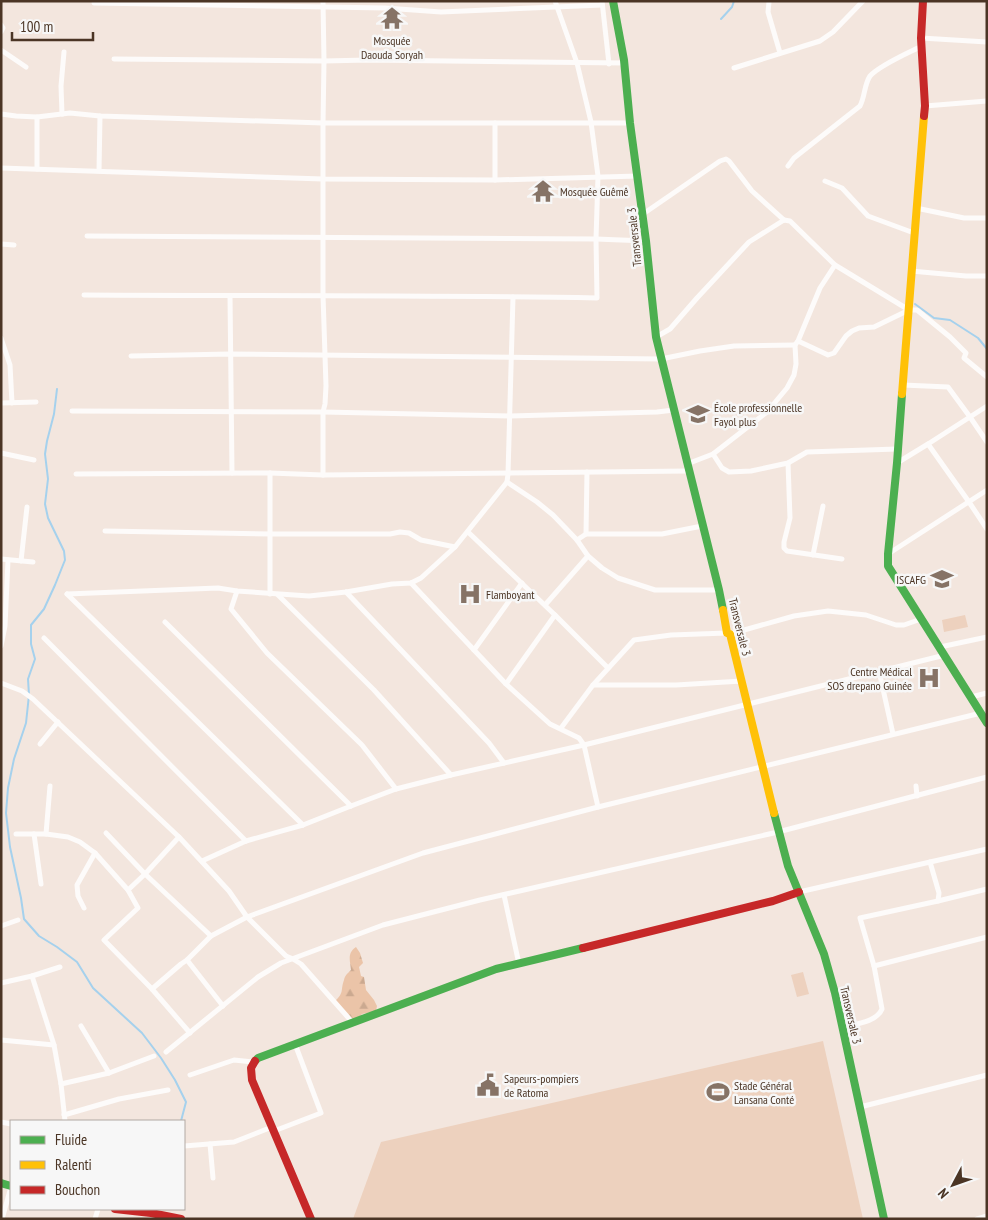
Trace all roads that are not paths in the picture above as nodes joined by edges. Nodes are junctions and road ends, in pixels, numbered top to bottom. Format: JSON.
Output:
{"nodes":[{"id":1,"x":555,"y":1,"type":"edge"},
{"id":2,"x":613,"y":1,"type":"edge"},
{"id":3,"x":863,"y":1,"type":"edge"},
{"id":4,"x":924,"y":1,"type":"edge"},
{"id":5,"x":769,"y":2,"type":"edge"},
{"id":6,"x":94,"y":3,"type":"dead end"},
{"id":7,"x":602,"y":3,"type":"edge"},
{"id":8,"x":323,"y":4,"type":"edge"},
{"id":9,"x":557,"y":8,"type":"junction"},
{"id":10,"x":1,"y":25,"type":"edge"},
{"id":11,"x":1,"y":32,"type":"edge"},
{"id":12,"x":922,"y":42,"type":"junction"},
{"id":13,"x":987,"y":42,"type":"edge"},
{"id":14,"x":1,"y":50,"type":"edge"},
{"id":15,"x":64,"y":52,"type":"dead end"},
{"id":16,"x":780,"y":53,"type":"junction"},
{"id":17,"x":114,"y":59,"type":"dead end"},
{"id":18,"x":324,"y":61,"type":"junction"},
{"id":19,"x":577,"y":63,"type":"junction"},
{"id":20,"x":624,"y":63,"type":"junction"},
{"id":21,"x":609,"y":64,"type":"junction"},
{"id":22,"x":26,"y":67,"type":"dead end"},
{"id":23,"x":734,"y":68,"type":"dead end"},
{"id":24,"x":987,"y":102,"type":"edge"},
{"id":25,"x":925,"y":106,"type":"junction"},
{"id":26,"x":1,"y":114,"type":"edge"},
{"id":27,"x":62,"y":114,"type":"junction"},
{"id":28,"x":100,"y":116,"type":"junction"},
{"id":29,"x":37,"y":117,"type":"junction"},
{"id":30,"x":591,"y":122,"type":"junction"},
{"id":31,"x":323,"y":123,"type":"junction"},
{"id":32,"x":495,"y":123,"type":"junction"},
{"id":33,"x":630,"y":123,"type":"junction"},
{"id":34,"x":788,"y":166,"type":"dead end"},
{"id":35,"x":1,"y":168,"type":"edge"},
{"id":36,"x":38,"y":169,"type":"junction"},
{"id":37,"x":99,"y":171,"type":"junction"},
{"id":38,"x":598,"y":176,"type":"junction"},
{"id":39,"x":638,"y":176,"type":"junction"},
{"id":40,"x":323,"y":179,"type":"junction"},
{"id":41,"x":495,"y":180,"type":"junction"},
{"id":42,"x":825,"y":181,"type":"dead end"},
{"id":43,"x":916,"y":208,"type":"junction"},
{"id":44,"x":642,"y":214,"type":"junction"},
{"id":45,"x":987,"y":218,"type":"edge"},
{"id":46,"x":784,"y":220,"type":"junction"},
{"id":47,"x":914,"y":234,"type":"junction"},
{"id":48,"x":87,"y":236,"type":"dead end"},
{"id":49,"x":323,"y":237,"type":"junction"},
{"id":50,"x":596,"y":239,"type":"junction"},
{"id":51,"x":646,"y":241,"type":"junction"},
{"id":52,"x":1,"y":244,"type":"edge"},
{"id":53,"x":14,"y":245,"type":"dead end"},
{"id":54,"x":835,"y":265,"type":"junction"},
{"id":55,"x":911,"y":271,"type":"junction"},
{"id":56,"x":987,"y":276,"type":"edge"},
{"id":57,"x":84,"y":295,"type":"dead end"},
{"id":58,"x":323,"y":295,"type":"junction"},
{"id":59,"x":230,"y":296,"type":"junction"},
{"id":60,"x":513,"y":296,"type":"junction"},
{"id":61,"x":909,"y":310,"type":"junction"},
{"id":62,"x":656,"y":337,"type":"junction"},
{"id":63,"x":1,"y":338,"type":"edge"},
{"id":64,"x":797,"y":343,"type":"junction"},
{"id":65,"x":230,"y":354,"type":"junction"},
{"id":66,"x":325,"y":355,"type":"junction"},
{"id":67,"x":131,"y":356,"type":"dead end"},
{"id":68,"x":511,"y":357,"type":"junction"},
{"id":69,"x":661,"y":359,"type":"junction"},
{"id":70,"x":987,"y":377,"type":"edge"},
{"id":71,"x":903,"y":385,"type":"junction"},
{"id":72,"x":12,"y":402,"type":"junction"},
{"id":73,"x":36,"y":402,"type":"dead end"},
{"id":74,"x":1,"y":403,"type":"edge"},
{"id":75,"x":987,"y":406,"type":"edge"},
{"id":76,"x":674,"y":410,"type":"junction"},
{"id":77,"x":72,"y":412,"type":"dead end"},
{"id":78,"x":231,"y":412,"type":"junction"},
{"id":79,"x":323,"y":412,"type":"junction"},
{"id":80,"x":510,"y":416,"type":"junction"},
{"id":81,"x":970,"y":416,"type":"junction"},
{"id":82,"x":987,"y":442,"type":"edge"},
{"id":83,"x":928,"y":444,"type":"junction"},
{"id":84,"x":897,"y":449,"type":"junction"},
{"id":85,"x":1,"y":453,"type":"edge"},
{"id":86,"x":713,"y":454,"type":"junction"},
{"id":87,"x":34,"y":460,"type":"dead end"},
{"id":88,"x":788,"y":463,"type":"junction"},
{"id":89,"x":897,"y":463,"type":"junction"},
{"id":90,"x":688,"y":468,"type":"junction"},
{"id":91,"x":270,"y":472,"type":"junction"},
{"id":92,"x":587,"y":472,"type":"junction"},
{"id":93,"x":232,"y":473,"type":"junction"},
{"id":94,"x":76,"y":474,"type":"dead end"},
{"id":95,"x":508,"y":474,"type":"junction"},
{"id":96,"x":323,"y":475,"type":"junction"},
{"id":97,"x":506,"y":482,"type":"junction"},
{"id":98,"x":987,"y":490,"type":"edge"},
{"id":99,"x":969,"y":502,"type":"junction"},
{"id":100,"x":823,"y":506,"type":"dead end"},
{"id":101,"x":27,"y":507,"type":"dead end"},
{"id":102,"x":702,"y":526,"type":"junction"},
{"id":103,"x":987,"y":529,"type":"edge"},
{"id":104,"x":105,"y":531,"type":"dead end"},
{"id":105,"x":468,"y":532,"type":"junction"},
{"id":106,"x":271,"y":534,"type":"junction"},
{"id":107,"x":586,"y":534,"type":"junction"},
{"id":108,"x":576,"y":540,"type":"junction"},
{"id":109,"x":455,"y":547,"type":"junction"},
{"id":110,"x":888,"y":554,"type":"junction"},
{"id":111,"x":813,"y":555,"type":"junction"},
{"id":112,"x":588,"y":556,"type":"junction"},
{"id":113,"x":1,"y":559,"type":"edge"},
{"id":114,"x":8,"y":560,"type":"junction"},
{"id":115,"x":842,"y":560,"type":"dead end"},
{"id":116,"x":21,"y":561,"type":"junction"},
{"id":117,"x":33,"y":562,"type":"dead end"},
{"id":118,"x":411,"y":583,"type":"junction"},
{"id":119,"x":522,"y":583,"type":"junction"},
{"id":120,"x":719,"y":590,"type":"junction"},
{"id":121,"x":237,"y":591,"type":"junction"},
{"id":122,"x":346,"y":592,"type":"junction"},
{"id":123,"x":270,"y":594,"type":"junction"},
{"id":124,"x":278,"y":594,"type":"junction"},
{"id":125,"x":545,"y":605,"type":"junction"},
{"id":126,"x":555,"y":615,"type":"junction"},
{"id":127,"x":921,"y":618,"type":"junction"},
{"id":128,"x":165,"y":622,"type":"dead end"},
{"id":129,"x":729,"y":634,"type":"junction"},
{"id":130,"x":987,"y":637,"type":"edge"},
{"id":131,"x":44,"y":638,"type":"dead end"},
{"id":132,"x":1,"y":646,"type":"edge"},
{"id":133,"x":940,"y":647,"type":"junction"},
{"id":134,"x":474,"y":650,"type":"junction"},
{"id":135,"x":945,"y":655,"type":"junction"},
{"id":136,"x":608,"y":668,"type":"junction"},
{"id":137,"x":878,"y":671,"type":"junction"},
{"id":138,"x":742,"y":681,"type":"junction"},
{"id":139,"x":1,"y":683,"type":"edge"},
{"id":140,"x":506,"y":684,"type":"junction"},
{"id":141,"x":592,"y":685,"type":"junction"},
{"id":142,"x":987,"y":693,"type":"edge"},
{"id":143,"x":971,"y":697,"type":"junction"},
{"id":144,"x":746,"y":705,"type":"junction"},
{"id":145,"x":981,"y":713,"type":"junction"},
{"id":146,"x":58,"y":722,"type":"junction"},
{"id":147,"x":987,"y":723,"type":"edge"},
{"id":148,"x":560,"y":728,"type":"junction"},
{"id":149,"x":893,"y":734,"type":"junction"},
{"id":150,"x":40,"y":744,"type":"dead end"},
{"id":151,"x":584,"y":745,"type":"junction"},
{"id":152,"x":504,"y":763,"type":"junction"},
{"id":153,"x":762,"y":767,"type":"junction"},
{"id":154,"x":451,"y":775,"type":"junction"},
{"id":155,"x":987,"y":777,"type":"edge"},
{"id":156,"x":50,"y":786,"type":"dead end"},
{"id":157,"x":916,"y":786,"type":"dead end"},
{"id":158,"x":396,"y":789,"type":"junction"},
{"id":159,"x":917,"y":796,"type":"junction"},
{"id":160,"x":351,"y":806,"type":"junction"},
{"id":161,"x":598,"y":807,"type":"junction"},
{"id":162,"x":303,"y":825,"type":"junction"},
{"id":163,"x":778,"y":832,"type":"junction"},
{"id":164,"x":106,"y":833,"type":"dead end"},
{"id":165,"x":16,"y":834,"type":"dead end"},
{"id":166,"x":34,"y":834,"type":"junction"},
{"id":167,"x":46,"y":834,"type":"junction"},
{"id":168,"x":179,"y":837,"type":"junction"},
{"id":169,"x":246,"y":841,"type":"junction"},
{"id":170,"x":987,"y":849,"type":"edge"},
{"id":171,"x":95,"y":853,"type":"junction"},
{"id":172,"x":202,"y":861,"type":"junction"},
{"id":173,"x":930,"y":862,"type":"junction"},
{"id":174,"x":145,"y":874,"type":"junction"},
{"id":175,"x":41,"y":884,"type":"dead end"},
{"id":176,"x":987,"y":889,"type":"edge"},
{"id":177,"x":128,"y":890,"type":"junction"},
{"id":178,"x":799,"y":892,"type":"junction"},
{"id":179,"x":504,"y":895,"type":"junction"},
{"id":180,"x":938,"y":901,"type":"junction"},
{"id":181,"x":84,"y":908,"type":"dead end"},
{"id":182,"x":247,"y":917,"type":"junction"},
{"id":183,"x":18,"y":920,"type":"dead end"},
{"id":184,"x":1,"y":926,"type":"edge"},
{"id":185,"x":211,"y":936,"type":"junction"},
{"id":186,"x":987,"y":937,"type":"edge"},
{"id":187,"x":293,"y":959,"type":"junction"},
{"id":188,"x":187,"y":960,"type":"junction"},
{"id":189,"x":519,"y":964,"type":"junction"},
{"id":190,"x":874,"y":966,"type":"junction"},
{"id":191,"x":60,"y":967,"type":"dead end"},
{"id":192,"x":32,"y":976,"type":"junction"},
{"id":193,"x":1,"y":983,"type":"edge"},
{"id":194,"x":152,"y":989,"type":"junction"},
{"id":195,"x":223,"y":1006,"type":"junction"},
{"id":196,"x":353,"y":1023,"type":"junction"},
{"id":197,"x":81,"y":1026,"type":"dead end"},
{"id":198,"x":843,"y":1027,"type":"junction"},
{"id":199,"x":190,"y":1033,"type":"junction"},
{"id":200,"x":1,"y":1040,"type":"edge"},
{"id":201,"x":295,"y":1044,"type":"junction"},
{"id":202,"x":54,"y":1045,"type":"junction"},
{"id":203,"x":166,"y":1052,"type":"dead end"},
{"id":204,"x":154,"y":1056,"type":"dead end"},
{"id":205,"x":253,"y":1062,"type":"junction"},
{"id":206,"x":109,"y":1073,"type":"junction"},
{"id":207,"x":190,"y":1075,"type":"dead end"},
{"id":208,"x":987,"y":1075,"type":"edge"},
{"id":209,"x":61,"y":1084,"type":"junction"},
{"id":210,"x":168,"y":1090,"type":"dead end"},
{"id":211,"x":860,"y":1107,"type":"junction"},
{"id":212,"x":65,"y":1118,"type":"edge"},
{"id":213,"x":273,"y":1129,"type":"junction"},
{"id":214,"x":210,"y":1144,"type":"junction"},
{"id":215,"x":185,"y":1146,"type":"edge"},
{"id":216,"x":213,"y":1178,"type":"dead end"},
{"id":217,"x":10,"y":1191,"type":"edge"},
{"id":218,"x":124,"y":1210,"type":"edge"},
{"id":219,"x":987,"y":1216,"type":"edge"},
{"id":220,"x":178,"y":1218,"type":"edge"},
{"id":221,"x":2,"y":1219,"type":"edge"},
{"id":222,"x":311,"y":1219,"type":"edge"},
{"id":223,"x":884,"y":1219,"type":"edge"},
{"id":224,"x":977,"y":1219,"type":"edge"}],
"edges":[{"from":1,"to":9,"type":"street"},
{"from":2,"to":20,"type":"street","name":"Transversale 3"},
{"from":3,"to":16,"type":"street"},
{"from":4,"to":12,"type":"street"},
{"from":5,"to":16,"type":"street"},
{"from":6,"to":8,"type":"street"},
{"from":7,"to":9,"type":"street"},
{"from":7,"to":21,"type":"street"},
{"from":8,"to":9,"type":"street"},
{"from":8,"to":18,"type":"street"},
{"from":9,"to":19,"type":"street"},
{"from":10,"to":11,"type":"street"},
{"from":12,"to":13,"type":"street"},
{"from":12,"to":25,"type":"street"},
{"from":12,"to":34,"type":"street"},
{"from":14,"to":22,"type":"street"},
{"from":15,"to":27,"type":"street"},
{"from":16,"to":23,"type":"street"},
{"from":17,"to":18,"type":"street"},
{"from":18,"to":19,"type":"street"},
{"from":18,"to":31,"type":"street"},
{"from":19,"to":21,"type":"street"},
{"from":19,"to":30,"type":"street"},
{"from":20,"to":21,"type":"street"},
{"from":20,"to":33,"type":"street","name":"Transversale 3"},
{"from":24,"to":25,"type":"street"},
{"from":25,"to":43,"type":"street"},
{"from":26,"to":29,"type":"street"},
{"from":27,"to":28,"type":"street"},
{"from":27,"to":29,"type":"street"},
{"from":28,"to":31,"type":"street"},
{"from":28,"to":37,"type":"street"},
{"from":29,"to":36,"type":"street"},
{"from":30,"to":32,"type":"street"},
{"from":30,"to":33,"type":"street"},
{"from":30,"to":38,"type":"street"},
{"from":31,"to":32,"type":"street"},
{"from":31,"to":40,"type":"street"},
{"from":32,"to":41,"type":"street"},
{"from":33,"to":39,"type":"street","name":"Transversale 3"},
{"from":35,"to":36,"type":"street"},
{"from":36,"to":37,"type":"street"},
{"from":37,"to":40,"type":"street"},
{"from":38,"to":39,"type":"street"},
{"from":38,"to":41,"type":"street"},
{"from":38,"to":50,"type":"street"},
{"from":39,"to":44,"type":"street","name":"Transversale 3"},
{"from":40,"to":41,"type":"street"},
{"from":40,"to":49,"type":"street"},
{"from":42,"to":47,"type":"street"},
{"from":43,"to":45,"type":"street"},
{"from":43,"to":47,"type":"street"},
{"from":44,"to":46,"type":"street"},
{"from":44,"to":51,"type":"street","name":"Transversale 3"},
{"from":46,"to":54,"type":"street"},
{"from":46,"to":62,"type":"street"},
{"from":47,"to":55,"type":"street"},
{"from":48,"to":49,"type":"street"},
{"from":49,"to":50,"type":"street"},
{"from":49,"to":58,"type":"street"},
{"from":50,"to":51,"type":"street"},
{"from":50,"to":60,"type":"street"},
{"from":51,"to":62,"type":"street","name":"Transversale 3"},
{"from":52,"to":53,"type":"street"},
{"from":54,"to":61,"type":"street"},
{"from":54,"to":64,"type":"street"},
{"from":55,"to":56,"type":"street"},
{"from":55,"to":61,"type":"street"},
{"from":57,"to":59,"type":"street"},
{"from":58,"to":59,"type":"street"},
{"from":58,"to":60,"type":"street"},
{"from":58,"to":66,"type":"street"},
{"from":59,"to":65,"type":"street"},
{"from":60,"to":68,"type":"street"},
{"from":61,"to":64,"type":"street"},
{"from":61,"to":70,"type":"street"},
{"from":61,"to":71,"type":"street"},
{"from":62,"to":69,"type":"street","name":"Transversale 3"},
{"from":63,"to":72,"type":"street"},
{"from":64,"to":69,"type":"street"},
{"from":64,"to":86,"type":"street"},
{"from":65,"to":66,"type":"street"},
{"from":65,"to":67,"type":"street"},
{"from":65,"to":78,"type":"street"},
{"from":66,"to":68,"type":"street"},
{"from":66,"to":79,"type":"street"},
{"from":68,"to":69,"type":"street"},
{"from":68,"to":80,"type":"street"},
{"from":69,"to":76,"type":"street","name":"Transversale 3"},
{"from":71,"to":81,"type":"street"},
{"from":71,"to":84,"type":"street"},
{"from":72,"to":73,"type":"street"},
{"from":72,"to":74,"type":"street"},
{"from":75,"to":81,"type":"street"},
{"from":76,"to":80,"type":"street"},
{"from":76,"to":90,"type":"street","name":"Transversale 3"},
{"from":77,"to":78,"type":"street"},
{"from":78,"to":79,"type":"street"},
{"from":78,"to":93,"type":"street"},
{"from":79,"to":80,"type":"street"},
{"from":79,"to":96,"type":"street"},
{"from":80,"to":95,"type":"street"},
{"from":81,"to":82,"type":"street"},
{"from":81,"to":83,"type":"street"},
{"from":83,"to":89,"type":"street"},
{"from":83,"to":99,"type":"street"},
{"from":84,"to":88,"type":"street"},
{"from":84,"to":89,"type":"street"},
{"from":85,"to":87,"type":"street"},
{"from":86,"to":88,"type":"street"},
{"from":86,"to":90,"type":"street"},
{"from":88,"to":111,"type":"street"},
{"from":89,"to":110,"type":"street"},
{"from":90,"to":92,"type":"street"},
{"from":90,"to":102,"type":"street","name":"Transversale 3"},
{"from":91,"to":93,"type":"street"},
{"from":91,"to":96,"type":"street"},
{"from":91,"to":106,"type":"street"},
{"from":92,"to":95,"type":"street"},
{"from":92,"to":107,"type":"street"},
{"from":93,"to":94,"type":"street"},
{"from":95,"to":96,"type":"street"},
{"from":95,"to":97,"type":"street"},
{"from":97,"to":105,"type":"street"},
{"from":97,"to":108,"type":"street"},
{"from":98,"to":99,"type":"street"},
{"from":99,"to":103,"type":"street"},
{"from":99,"to":110,"type":"street"},
{"from":100,"to":111,"type":"street"},
{"from":101,"to":116,"type":"street"},
{"from":102,"to":107,"type":"street"},
{"from":102,"to":120,"type":"street","name":"Transversale 3"},
{"from":104,"to":106,"type":"street"},
{"from":105,"to":109,"type":"street"},
{"from":105,"to":119,"type":"street"},
{"from":106,"to":109,"type":"street"},
{"from":106,"to":123,"type":"street"},
{"from":107,"to":108,"type":"street"},
{"from":108,"to":112,"type":"street"},
{"from":109,"to":118,"type":"street"},
{"from":110,"to":127,"type":"street"},
{"from":111,"to":115,"type":"street"},
{"from":112,"to":120,"type":"street"},
{"from":112,"to":125,"type":"street"},
{"from":113,"to":114,"type":"street"},
{"from":114,"to":116,"type":"street"},
{"from":114,"to":132,"type":"street"},
{"from":116,"to":117,"type":"street"},
{"from":118,"to":122,"type":"street"},
{"from":118,"to":134,"type":"street"},
{"from":119,"to":125,"type":"street"},
{"from":119,"to":134,"type":"street"},
{"from":120,"to":129,"type":"street","name":"Transversale 3"},
{"from":121,"to":123,"type":"street"},
{"from":121,"to":158,"type":"street"},
{"from":121,"to":162,"type":"street"},
{"from":122,"to":124,"type":"street"},
{"from":122,"to":152,"type":"street"},
{"from":123,"to":124,"type":"street"},
{"from":124,"to":154,"type":"street"},
{"from":125,"to":126,"type":"street"},
{"from":126,"to":136,"type":"street"},
{"from":126,"to":140,"type":"street"},
{"from":127,"to":129,"type":"street"},
{"from":127,"to":133,"type":"street"},
{"from":128,"to":160,"type":"street"},
{"from":129,"to":136,"type":"street"},
{"from":129,"to":138,"type":"street","name":"Transversale 3"},
{"from":130,"to":133,"type":"street"},
{"from":131,"to":169,"type":"street"},
{"from":133,"to":135,"type":"street"},
{"from":134,"to":140,"type":"street"},
{"from":135,"to":137,"type":"street"},
{"from":135,"to":143,"type":"street"},
{"from":136,"to":141,"type":"street"},
{"from":137,"to":144,"type":"street"},
{"from":137,"to":149,"type":"street"},
{"from":138,"to":141,"type":"street"},
{"from":138,"to":144,"type":"street","name":"Transversale 3"},
{"from":139,"to":146,"type":"street"},
{"from":140,"to":148,"type":"street"},
{"from":141,"to":148,"type":"street"},
{"from":142,"to":143,"type":"street"},
{"from":143,"to":145,"type":"street"},
{"from":144,"to":151,"type":"street"},
{"from":144,"to":153,"type":"street","name":"Transversale 3"},
{"from":145,"to":147,"type":"street"},
{"from":145,"to":149,"type":"street"},
{"from":146,"to":150,"type":"street"},
{"from":146,"to":168,"type":"street"},
{"from":148,"to":151,"type":"street"},
{"from":149,"to":153,"type":"street"},
{"from":151,"to":152,"type":"street"},
{"from":151,"to":161,"type":"street"},
{"from":152,"to":154,"type":"street"},
{"from":153,"to":161,"type":"street"},
{"from":153,"to":163,"type":"street","name":"Transversale 3"},
{"from":154,"to":158,"type":"street"},
{"from":155,"to":159,"type":"street"},
{"from":156,"to":167,"type":"street"},
{"from":157,"to":159,"type":"street"},
{"from":158,"to":160,"type":"street"},
{"from":159,"to":163,"type":"street"},
{"from":160,"to":162,"type":"street"},
{"from":161,"to":182,"type":"street"},
{"from":162,"to":169,"type":"street"},
{"from":163,"to":178,"type":"street","name":"Transversale 3"},
{"from":163,"to":179,"type":"street"},
{"from":164,"to":174,"type":"street"},
{"from":165,"to":166,"type":"street"},
{"from":166,"to":167,"type":"street"},
{"from":166,"to":175,"type":"street"},
{"from":167,"to":171,"type":"street"},
{"from":168,"to":172,"type":"street"},
{"from":168,"to":174,"type":"street"},
{"from":169,"to":172,"type":"street"},
{"from":170,"to":173,"type":"street"},
{"from":171,"to":177,"type":"street"},
{"from":171,"to":181,"type":"street"},
{"from":172,"to":182,"type":"street"},
{"from":173,"to":178,"type":"street"},
{"from":173,"to":180,"type":"street"},
{"from":174,"to":177,"type":"street"},
{"from":174,"to":185,"type":"street"},
{"from":176,"to":180,"type":"street"},
{"from":177,"to":194,"type":"street"},
{"from":178,"to":189,"type":"street"},
{"from":178,"to":198,"type":"street","name":"Transversale 3"},
{"from":179,"to":187,"type":"street"},
{"from":179,"to":189,"type":"street"},
{"from":180,"to":190,"type":"street"},
{"from":182,"to":185,"type":"street"},
{"from":182,"to":187,"type":"street"},
{"from":183,"to":184,"type":"street"},
{"from":185,"to":188,"type":"street"},
{"from":186,"to":190,"type":"street"},
{"from":187,"to":195,"type":"street"},
{"from":187,"to":196,"type":"street"},
{"from":188,"to":194,"type":"street"},
{"from":188,"to":195,"type":"street"},
{"from":189,"to":196,"type":"street"},
{"from":190,"to":198,"type":"street"},
{"from":191,"to":192,"type":"street"},
{"from":192,"to":193,"type":"street"},
{"from":192,"to":202,"type":"street"},
{"from":194,"to":199,"type":"street"},
{"from":195,"to":199,"type":"street"},
{"from":196,"to":201,"type":"street"},
{"from":197,"to":206,"type":"street"},
{"from":198,"to":211,"type":"street","name":"Transversale 3"},
{"from":199,"to":203,"type":"street"},
{"from":200,"to":202,"type":"street"},
{"from":201,"to":205,"type":"street"},
{"from":201,"to":213,"type":"street"},
{"from":202,"to":209,"type":"street"},
{"from":204,"to":206,"type":"street"},
{"from":205,"to":207,"type":"street"},
{"from":205,"to":213,"type":"street"},
{"from":206,"to":209,"type":"street"},
{"from":208,"to":211,"type":"street"},
{"from":209,"to":212,"type":"street"},
{"from":210,"to":212,"type":"street"},
{"from":211,"to":223,"type":"street","name":"Transversale 3"},
{"from":213,"to":214,"type":"street"},
{"from":213,"to":222,"type":"street"},
{"from":214,"to":215,"type":"street"},
{"from":214,"to":216,"type":"street"},
{"from":217,"to":221,"type":"street"},
{"from":218,"to":220,"type":"street"},
{"from":219,"to":224,"type":"street"}]}
